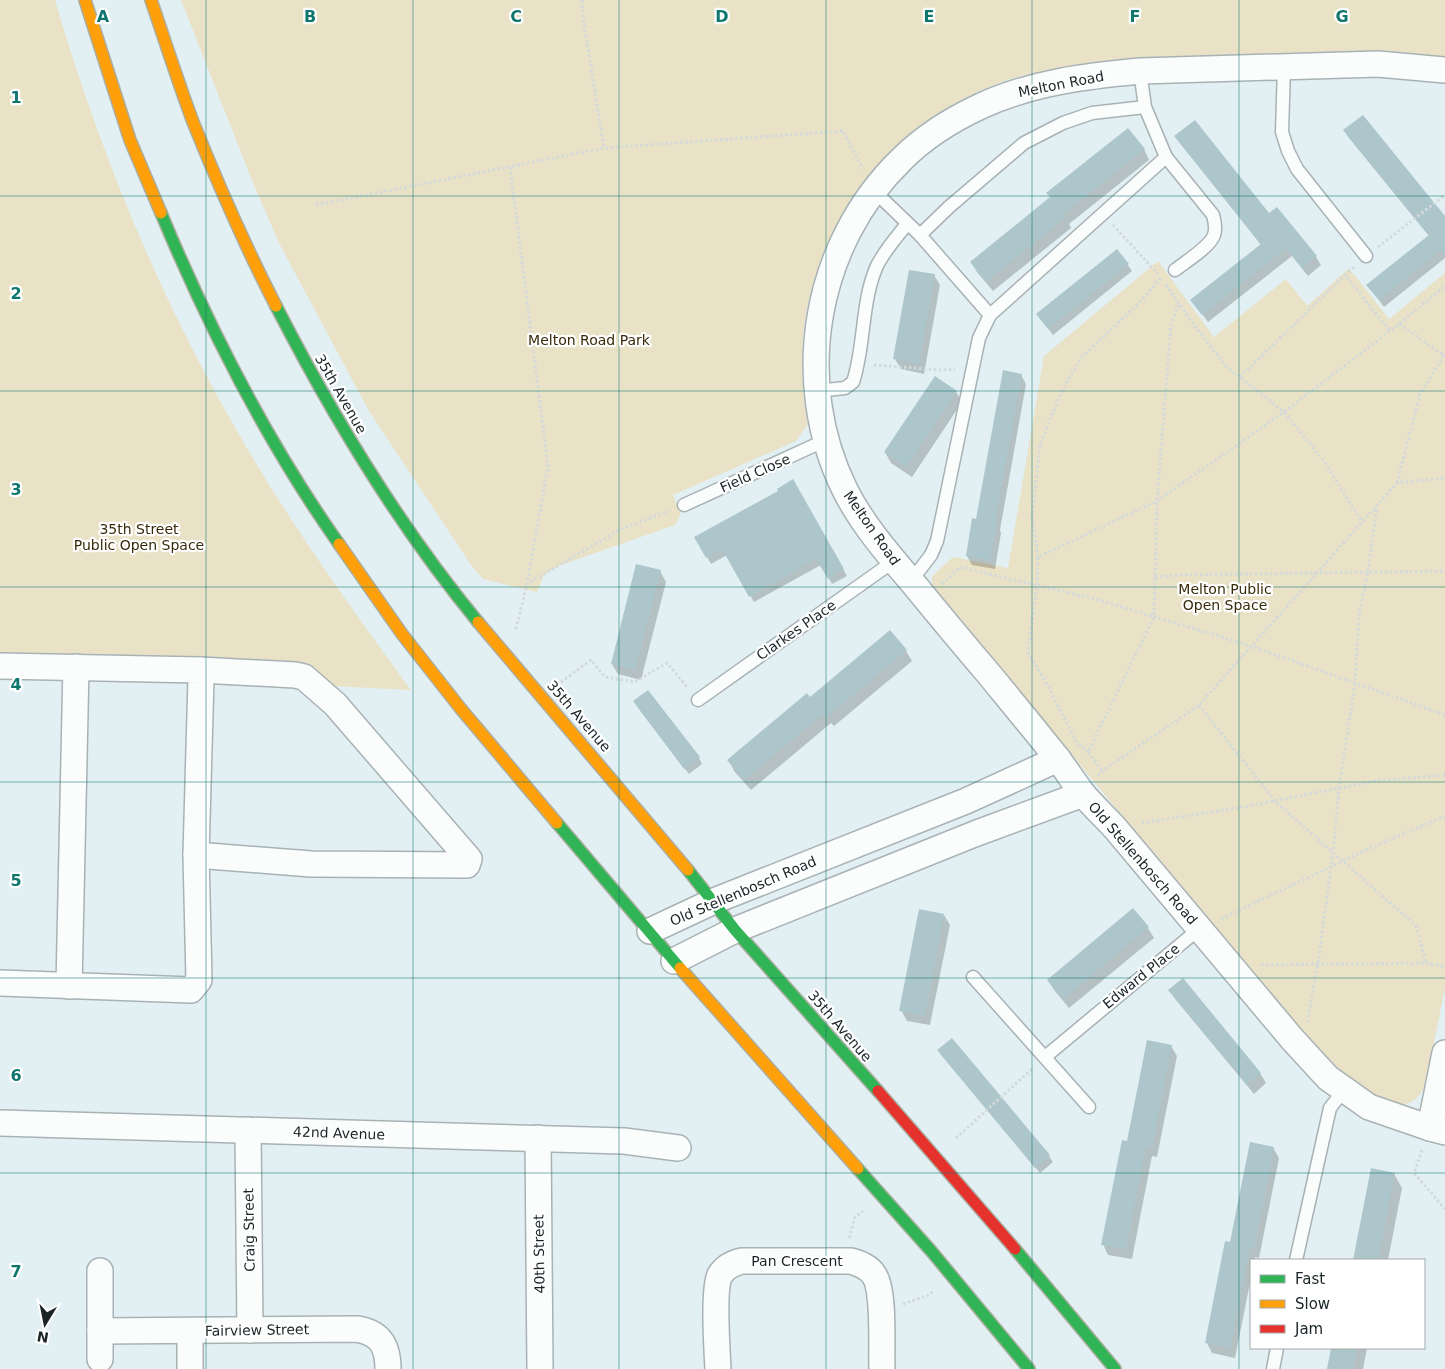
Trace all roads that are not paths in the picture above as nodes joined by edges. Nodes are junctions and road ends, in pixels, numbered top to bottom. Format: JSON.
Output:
{"nodes":[{"id":1,"x":84,"y":0,"type":"edge"},
{"id":2,"x":152,"y":0,"type":"edge"},
{"id":3,"x":1284,"y":66,"type":"junction"},
{"id":4,"x":1445,"y":70,"type":"edge"},
{"id":5,"x":1140,"y":71,"type":"junction"},
{"id":6,"x":1145,"y":107,"type":"junction"},
{"id":7,"x":1166,"y":157,"type":"junction"},
{"id":8,"x":874,"y":191,"type":"junction"},
{"id":9,"x":907,"y":224,"type":"junction"},
{"id":10,"x":920,"y":235,"type":"junction"},
{"id":11,"x":1366,"y":256,"type":"road end"},
{"id":12,"x":1175,"y":270,"type":"road end"},
{"id":13,"x":990,"y":315,"type":"junction"},
{"id":14,"x":817,"y":391,"type":"junction"},
{"id":15,"x":826,"y":440,"type":"junction"},
{"id":16,"x":684,"y":505,"type":"road end"},
{"id":17,"x":894,"y":561,"type":"junction"},
{"id":18,"x":919,"y":590,"type":"junction"},
{"id":19,"x":0,"y":666,"type":"edge"},
{"id":20,"x":76,"y":667,"type":"junction"},
{"id":21,"x":200,"y":670,"type":"junction"},
{"id":22,"x":698,"y":700,"type":"road end"},
{"id":23,"x":1058,"y":759,"type":"junction"},
{"id":24,"x":1083,"y":794,"type":"junction"},
{"id":25,"x":196,"y":855,"type":"junction"},
{"id":26,"x":714,"y":901,"type":"junction"},
{"id":27,"x":1199,"y":929,"type":"junction"},
{"id":28,"x":735,"y":930,"type":"junction"},
{"id":29,"x":650,"y":931,"type":"junction"},
{"id":30,"x":674,"y":961,"type":"junction"},
{"id":31,"x":973,"y":977,"type":"dead end"},
{"id":32,"x":0,"y":983,"type":"edge"},
{"id":33,"x":68,"y":986,"type":"junction"},
{"id":34,"x":1445,"y":1053,"type":"edge"},
{"id":35,"x":1045,"y":1057,"type":"junction"},
{"id":36,"x":1344,"y":1090,"type":"junction"},
{"id":37,"x":1089,"y":1107,"type":"dead end"},
{"id":38,"x":0,"y":1123,"type":"edge"},
{"id":39,"x":248,"y":1130,"type":"junction"},
{"id":40,"x":1437,"y":1130,"type":"edge"},
{"id":41,"x":538,"y":1138,"type":"junction"},
{"id":42,"x":678,"y":1148,"type":"dead end"},
{"id":43,"x":1296,"y":1259,"type":"edge"},
{"id":44,"x":100,"y":1271,"type":"dead end"},
{"id":45,"x":250,"y":1330,"type":"junction"},
{"id":46,"x":190,"y":1331,"type":"junction"},
{"id":47,"x":100,"y":1332,"type":"junction"},
{"id":48,"x":1277,"y":1349,"type":"edge"},
{"id":49,"x":100,"y":1359,"type":"dead end"},
{"id":50,"x":190,"y":1369,"type":"edge"},
{"id":51,"x":388,"y":1369,"type":"edge"},
{"id":52,"x":540,"y":1369,"type":"edge"},
{"id":53,"x":718,"y":1369,"type":"edge"},
{"id":54,"x":882,"y":1369,"type":"edge"},
{"id":55,"x":1029,"y":1369,"type":"edge"},
{"id":56,"x":1115,"y":1369,"type":"edge"},
{"id":57,"x":1273,"y":1369,"type":"edge"}],
"edges":[{"from":1,"to":29,"type":"main road"},
{"from":2,"to":26,"type":"main road","name":"35th Avenue"},
{"from":3,"to":4,"type":"street","name":"Melton Road"},
{"from":3,"to":5,"type":"street","name":"Melton Road"},
{"from":3,"to":11,"type":"lane"},
{"from":5,"to":6,"type":"lane"},
{"from":5,"to":8,"type":"street","name":"Melton Road"},
{"from":6,"to":7,"type":"lane"},
{"from":6,"to":10,"type":"lane"},
{"from":7,"to":12,"type":"lane"},
{"from":7,"to":13,"type":"lane"},
{"from":8,"to":9,"type":"lane"},
{"from":8,"to":14,"type":"street","name":"Melton Road"},
{"from":9,"to":10,"type":"lane"},
{"from":9,"to":14,"type":"lane"},
{"from":10,"to":13,"type":"lane"},
{"from":13,"to":18,"type":"lane"},
{"from":14,"to":15,"type":"street","name":"Melton Road"},
{"from":15,"to":16,"type":"lane","name":"Field Close"},
{"from":15,"to":17,"type":"street","name":"Melton Road"},
{"from":17,"to":18,"type":"street","name":"Melton Road"},
{"from":17,"to":22,"type":"lane","name":"Clarkes Place"},
{"from":18,"to":23,"type":"street","name":"Melton Road"},
{"from":19,"to":20,"type":"street"},
{"from":20,"to":21,"type":"street"},
{"from":20,"to":33,"type":"street"},
{"from":21,"to":25,"type":"street"},
{"from":21,"to":25,"type":"street"},
{"from":23,"to":24,"type":"street","name":"Melton Road"},
{"from":23,"to":26,"type":"street","name":"Old Stellenbosch Road"},
{"from":24,"to":27,"type":"street","name":"Old Stellenbosch Road"},
{"from":24,"to":28,"type":"street","name":"Old Stellenbosch Road"},
{"from":25,"to":33,"type":"street"},
{"from":26,"to":28,"type":"main road","name":"35th Avenue"},
{"from":26,"to":29,"type":"street","name":"Old Stellenbosch Road"},
{"from":27,"to":35,"type":"lane","name":"Edward Place"},
{"from":27,"to":36,"type":"street","name":"Old Stellenbosch Road"},
{"from":28,"to":30,"type":"street","name":"Old Stellenbosch Road"},
{"from":28,"to":56,"type":"main road","name":"35th Avenue"},
{"from":29,"to":30,"type":"main road"},
{"from":30,"to":55,"type":"main road"},
{"from":31,"to":35,"type":"lane"},
{"from":32,"to":33,"type":"street"},
{"from":34,"to":40,"type":"street"},
{"from":35,"to":37,"type":"lane"},
{"from":36,"to":40,"type":"street","name":"Old Stellenbosch Road"},
{"from":36,"to":43,"type":"lane"},
{"from":38,"to":39,"type":"street","name":"42nd Avenue"},
{"from":39,"to":41,"type":"street","name":"42nd Avenue"},
{"from":39,"to":45,"type":"street","name":"Craig Street"},
{"from":41,"to":42,"type":"street","name":"42nd Avenue"},
{"from":41,"to":52,"type":"street","name":"40th Street"},
{"from":44,"to":47,"type":"street"},
{"from":45,"to":46,"type":"street","name":"Fairview Street"},
{"from":45,"to":51,"type":"street","name":"Fairview Street"},
{"from":46,"to":47,"type":"street","name":"Fairview Street"},
{"from":46,"to":50,"type":"street"},
{"from":47,"to":49,"type":"street"},
{"from":48,"to":57,"type":"lane"},
{"from":53,"to":54,"type":"street","name":"Pan Crescent"}]}
